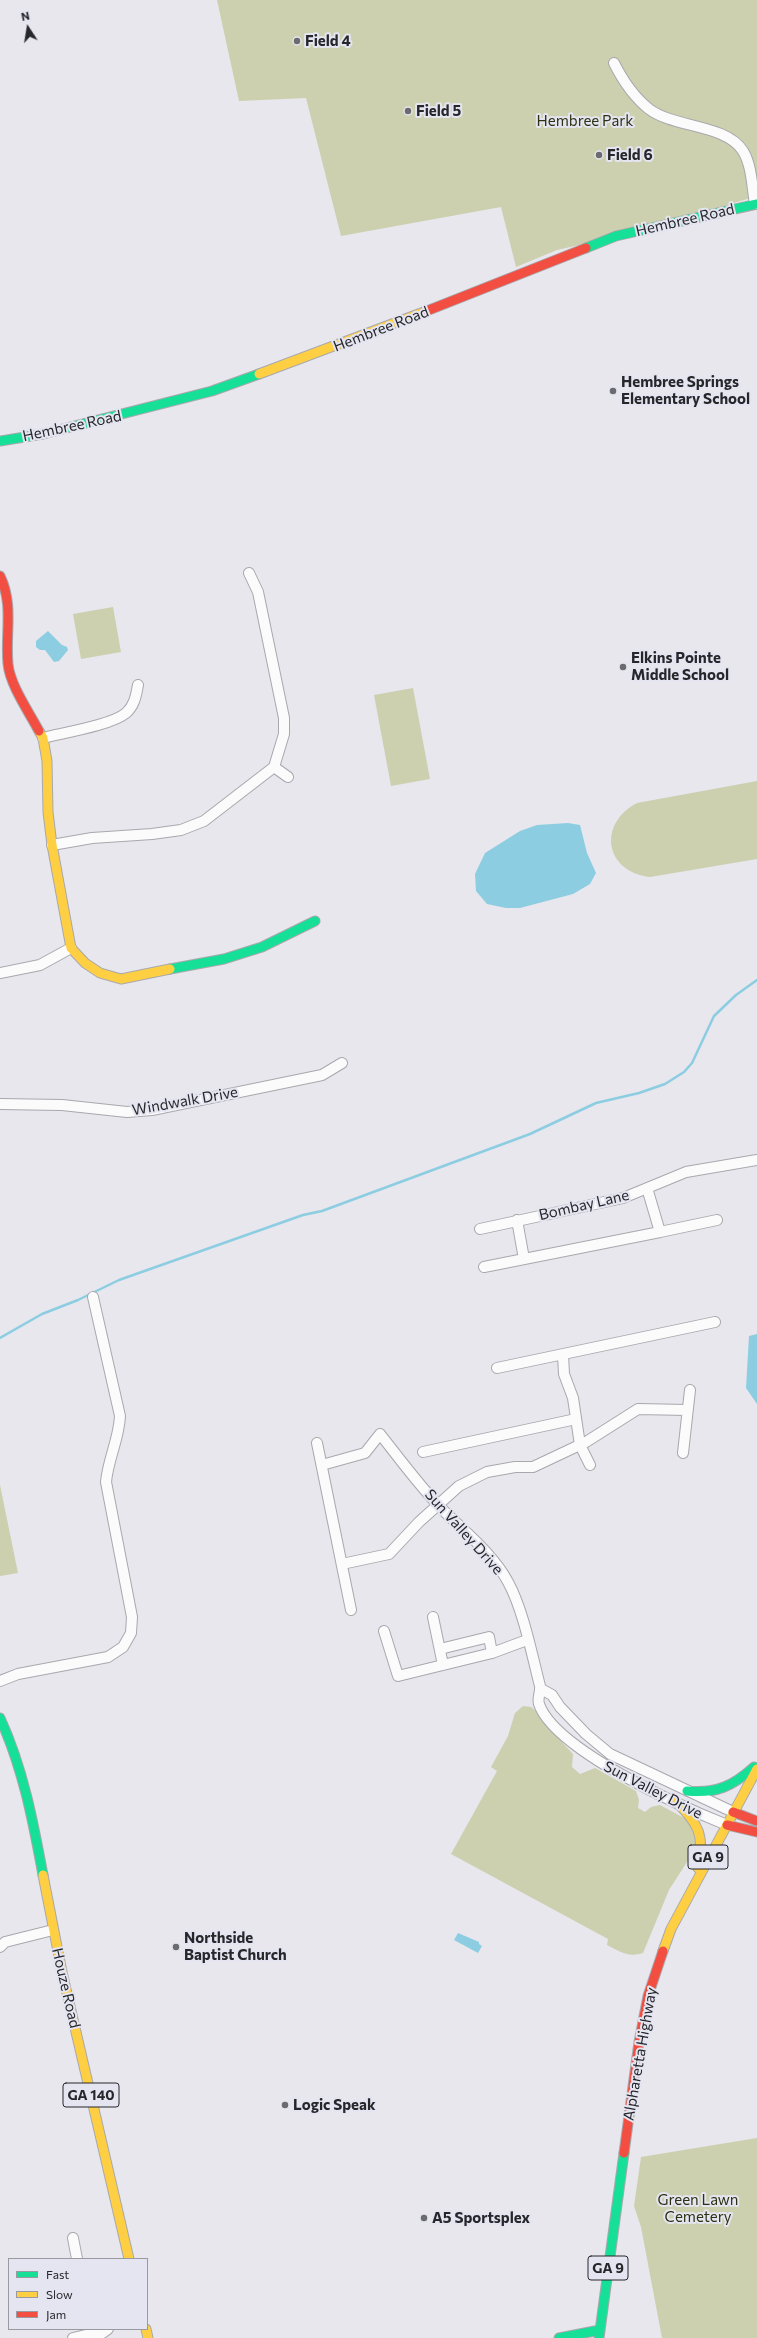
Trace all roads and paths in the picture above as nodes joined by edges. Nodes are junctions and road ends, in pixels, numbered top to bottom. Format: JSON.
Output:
{"nodes":[{"id":1,"x":614,"y":63,"type":"dead end"},
{"id":2,"x":756,"y":207,"type":"edge"},
{"id":3,"x":0,"y":441,"type":"edge"},
{"id":4,"x":249,"y":573,"type":"dead end"},
{"id":5,"x":0,"y":576,"type":"edge"},
{"id":6,"x":138,"y":685,"type":"dead end"},
{"id":7,"x":43,"y":738,"type":"junction"},
{"id":8,"x":274,"y":767,"type":"junction"},
{"id":9,"x":288,"y":777,"type":"dead end"},
{"id":10,"x":52,"y":846,"type":"junction"},
{"id":11,"x":315,"y":921,"type":"dead end"},
{"id":12,"x":71,"y":948,"type":"junction"},
{"id":13,"x":0,"y":973,"type":"edge"},
{"id":14,"x":342,"y":1063,"type":"dead end"},
{"id":15,"x":0,"y":1104,"type":"edge"},
{"id":16,"x":757,"y":1160,"type":"edge"},
{"id":17,"x":647,"y":1188,"type":"junction"},
{"id":18,"x":517,"y":1220,"type":"junction"},
{"id":19,"x":717,"y":1220,"type":"dead end"},
{"id":20,"x":480,"y":1229,"type":"dead end"},
{"id":21,"x":660,"y":1232,"type":"junction"},
{"id":22,"x":524,"y":1259,"type":"junction"},
{"id":23,"x":484,"y":1267,"type":"dead end"},
{"id":24,"x":93,"y":1297,"type":"dead end"},
{"id":25,"x":715,"y":1322,"type":"dead end"},
{"id":26,"x":563,"y":1355,"type":"junction"},
{"id":27,"x":497,"y":1368,"type":"dead end"},
{"id":28,"x":690,"y":1390,"type":"dead end"},
{"id":29,"x":687,"y":1410,"type":"junction"},
{"id":30,"x":576,"y":1419,"type":"junction"},
{"id":31,"x":317,"y":1443,"type":"dead end"},
{"id":32,"x":580,"y":1445,"type":"junction"},
{"id":33,"x":423,"y":1452,"type":"dead end"},
{"id":34,"x":683,"y":1454,"type":"dead end"},
{"id":35,"x":322,"y":1465,"type":"junction"},
{"id":36,"x":590,"y":1465,"type":"dead end"},
{"id":37,"x":438,"y":1505,"type":"junction"},
{"id":38,"x":342,"y":1564,"type":"junction"},
{"id":39,"x":351,"y":1610,"type":"dead end"},
{"id":40,"x":433,"y":1617,"type":"dead end"},
{"id":41,"x":384,"y":1631,"type":"dead end"},
{"id":42,"x":528,"y":1640,"type":"junction"},
{"id":43,"x":440,"y":1649,"type":"junction"},
{"id":44,"x":492,"y":1653,"type":"junction"},
{"id":45,"x":444,"y":1665,"type":"junction"},
{"id":46,"x":0,"y":1681,"type":"edge"},
{"id":47,"x":540,"y":1688,"type":"junction"},
{"id":48,"x":0,"y":1718,"type":"edge"},
{"id":49,"x":757,"y":1764,"type":"edge"},
{"id":50,"x":757,"y":1768,"type":"edge"},
{"id":51,"x":687,"y":1791,"type":"junction"},
{"id":52,"x":676,"y":1802,"type":"junction"},
{"id":53,"x":733,"y":1812,"type":"junction"},
{"id":54,"x":757,"y":1821,"type":"edge"},
{"id":55,"x":726,"y":1825,"type":"junction"},
{"id":56,"x":757,"y":1832,"type":"edge"},
{"id":57,"x":691,"y":1889,"type":"junction"},
{"id":58,"x":53,"y":1930,"type":"junction"},
{"id":59,"x":0,"y":1947,"type":"edge"},
{"id":60,"x":73,"y":2238,"type":"dead end"},
{"id":61,"x":77,"y":2258,"type":"edge"},
{"id":62,"x":129,"y":2258,"type":"edge"},
{"id":63,"x":107,"y":2330,"type":"edge"},
{"id":64,"x":92,"y":2331,"type":"edge"},
{"id":65,"x":599,"y":2334,"type":"edge"},
{"id":66,"x":73,"y":2338,"type":"edge"},
{"id":67,"x":559,"y":2338,"type":"edge"}],
"edges":[{"from":1,"to":2,"type":"street"},
{"from":2,"to":3,"type":"main road","name":"Hembree Road"},
{"from":4,"to":8,"type":"street"},
{"from":5,"to":7,"type":"main road"},
{"from":6,"to":7,"type":"street"},
{"from":7,"to":10,"type":"main road"},
{"from":8,"to":9,"type":"street"},
{"from":8,"to":10,"type":"street"},
{"from":10,"to":12,"type":"main road"},
{"from":11,"to":12,"type":"main road"},
{"from":12,"to":13,"type":"street"},
{"from":14,"to":15,"type":"street","name":"Windwalk Drive"},
{"from":16,"to":17,"type":"street","name":"Bombay Lane"},
{"from":17,"to":18,"type":"street","name":"Bombay Lane"},
{"from":17,"to":21,"type":"street"},
{"from":18,"to":20,"type":"street","name":"Bombay Lane"},
{"from":18,"to":22,"type":"street"},
{"from":19,"to":21,"type":"street"},
{"from":21,"to":22,"type":"street"},
{"from":22,"to":23,"type":"street"},
{"from":24,"to":46,"type":"street"},
{"from":25,"to":26,"type":"street"},
{"from":26,"to":27,"type":"street"},
{"from":26,"to":30,"type":"street"},
{"from":28,"to":29,"type":"street"},
{"from":29,"to":32,"type":"street"},
{"from":29,"to":34,"type":"street"},
{"from":30,"to":32,"type":"street"},
{"from":30,"to":33,"type":"street"},
{"from":31,"to":35,"type":"street"},
{"from":32,"to":36,"type":"street"},
{"from":32,"to":37,"type":"street"},
{"from":35,"to":37,"type":"street","name":"Sun Valley Drive"},
{"from":35,"to":38,"type":"street"},
{"from":37,"to":38,"type":"street"},
{"from":37,"to":42,"type":"street","name":"Sun Valley Drive"},
{"from":38,"to":39,"type":"street"},
{"from":40,"to":43,"type":"street"},
{"from":41,"to":45,"type":"street"},
{"from":42,"to":44,"type":"street"},
{"from":42,"to":47,"type":"street","name":"Sun Valley Drive"},
{"from":43,"to":44,"type":"street"},
{"from":43,"to":45,"type":"street"},
{"from":44,"to":45,"type":"street"},
{"from":47,"to":51,"type":"street","name":"Sun Valley Drive"},
{"from":47,"to":52,"type":"street","name":"Sun Valley Drive"},
{"from":48,"to":58,"type":"main road","name":"Houze Road","number":"GA 140"},
{"from":49,"to":51,"type":"main road"},
{"from":50,"to":53,"type":"main road","name":"Alpharetta Highway","number":"GA 9"},
{"from":51,"to":53,"type":"street","name":"Sun Valley Drive"},
{"from":52,"to":55,"type":"street","name":"Sun Valley Drive"},
{"from":52,"to":57,"type":"main road"},
{"from":53,"to":54,"type":"main road","name":"Sun Valley Drive"},
{"from":53,"to":55,"type":"main road","name":"Alpharetta Highway","number":"GA 9"},
{"from":55,"to":56,"type":"main road","name":"Sun Valley Drive"},
{"from":55,"to":57,"type":"main road","name":"Alpharetta Highway","number":"GA 9"},
{"from":57,"to":65,"type":"main road","name":"Alpharetta Highway","number":"GA 9"},
{"from":58,"to":59,"type":"street"},
{"from":58,"to":62,"type":"main road","name":"Houze Road","number":"GA 140"},
{"from":60,"to":61,"type":"street"},
{"from":63,"to":64,"type":"street"},
{"from":64,"to":66,"type":"street"},
{"from":65,"to":67,"type":"main road"}]}
